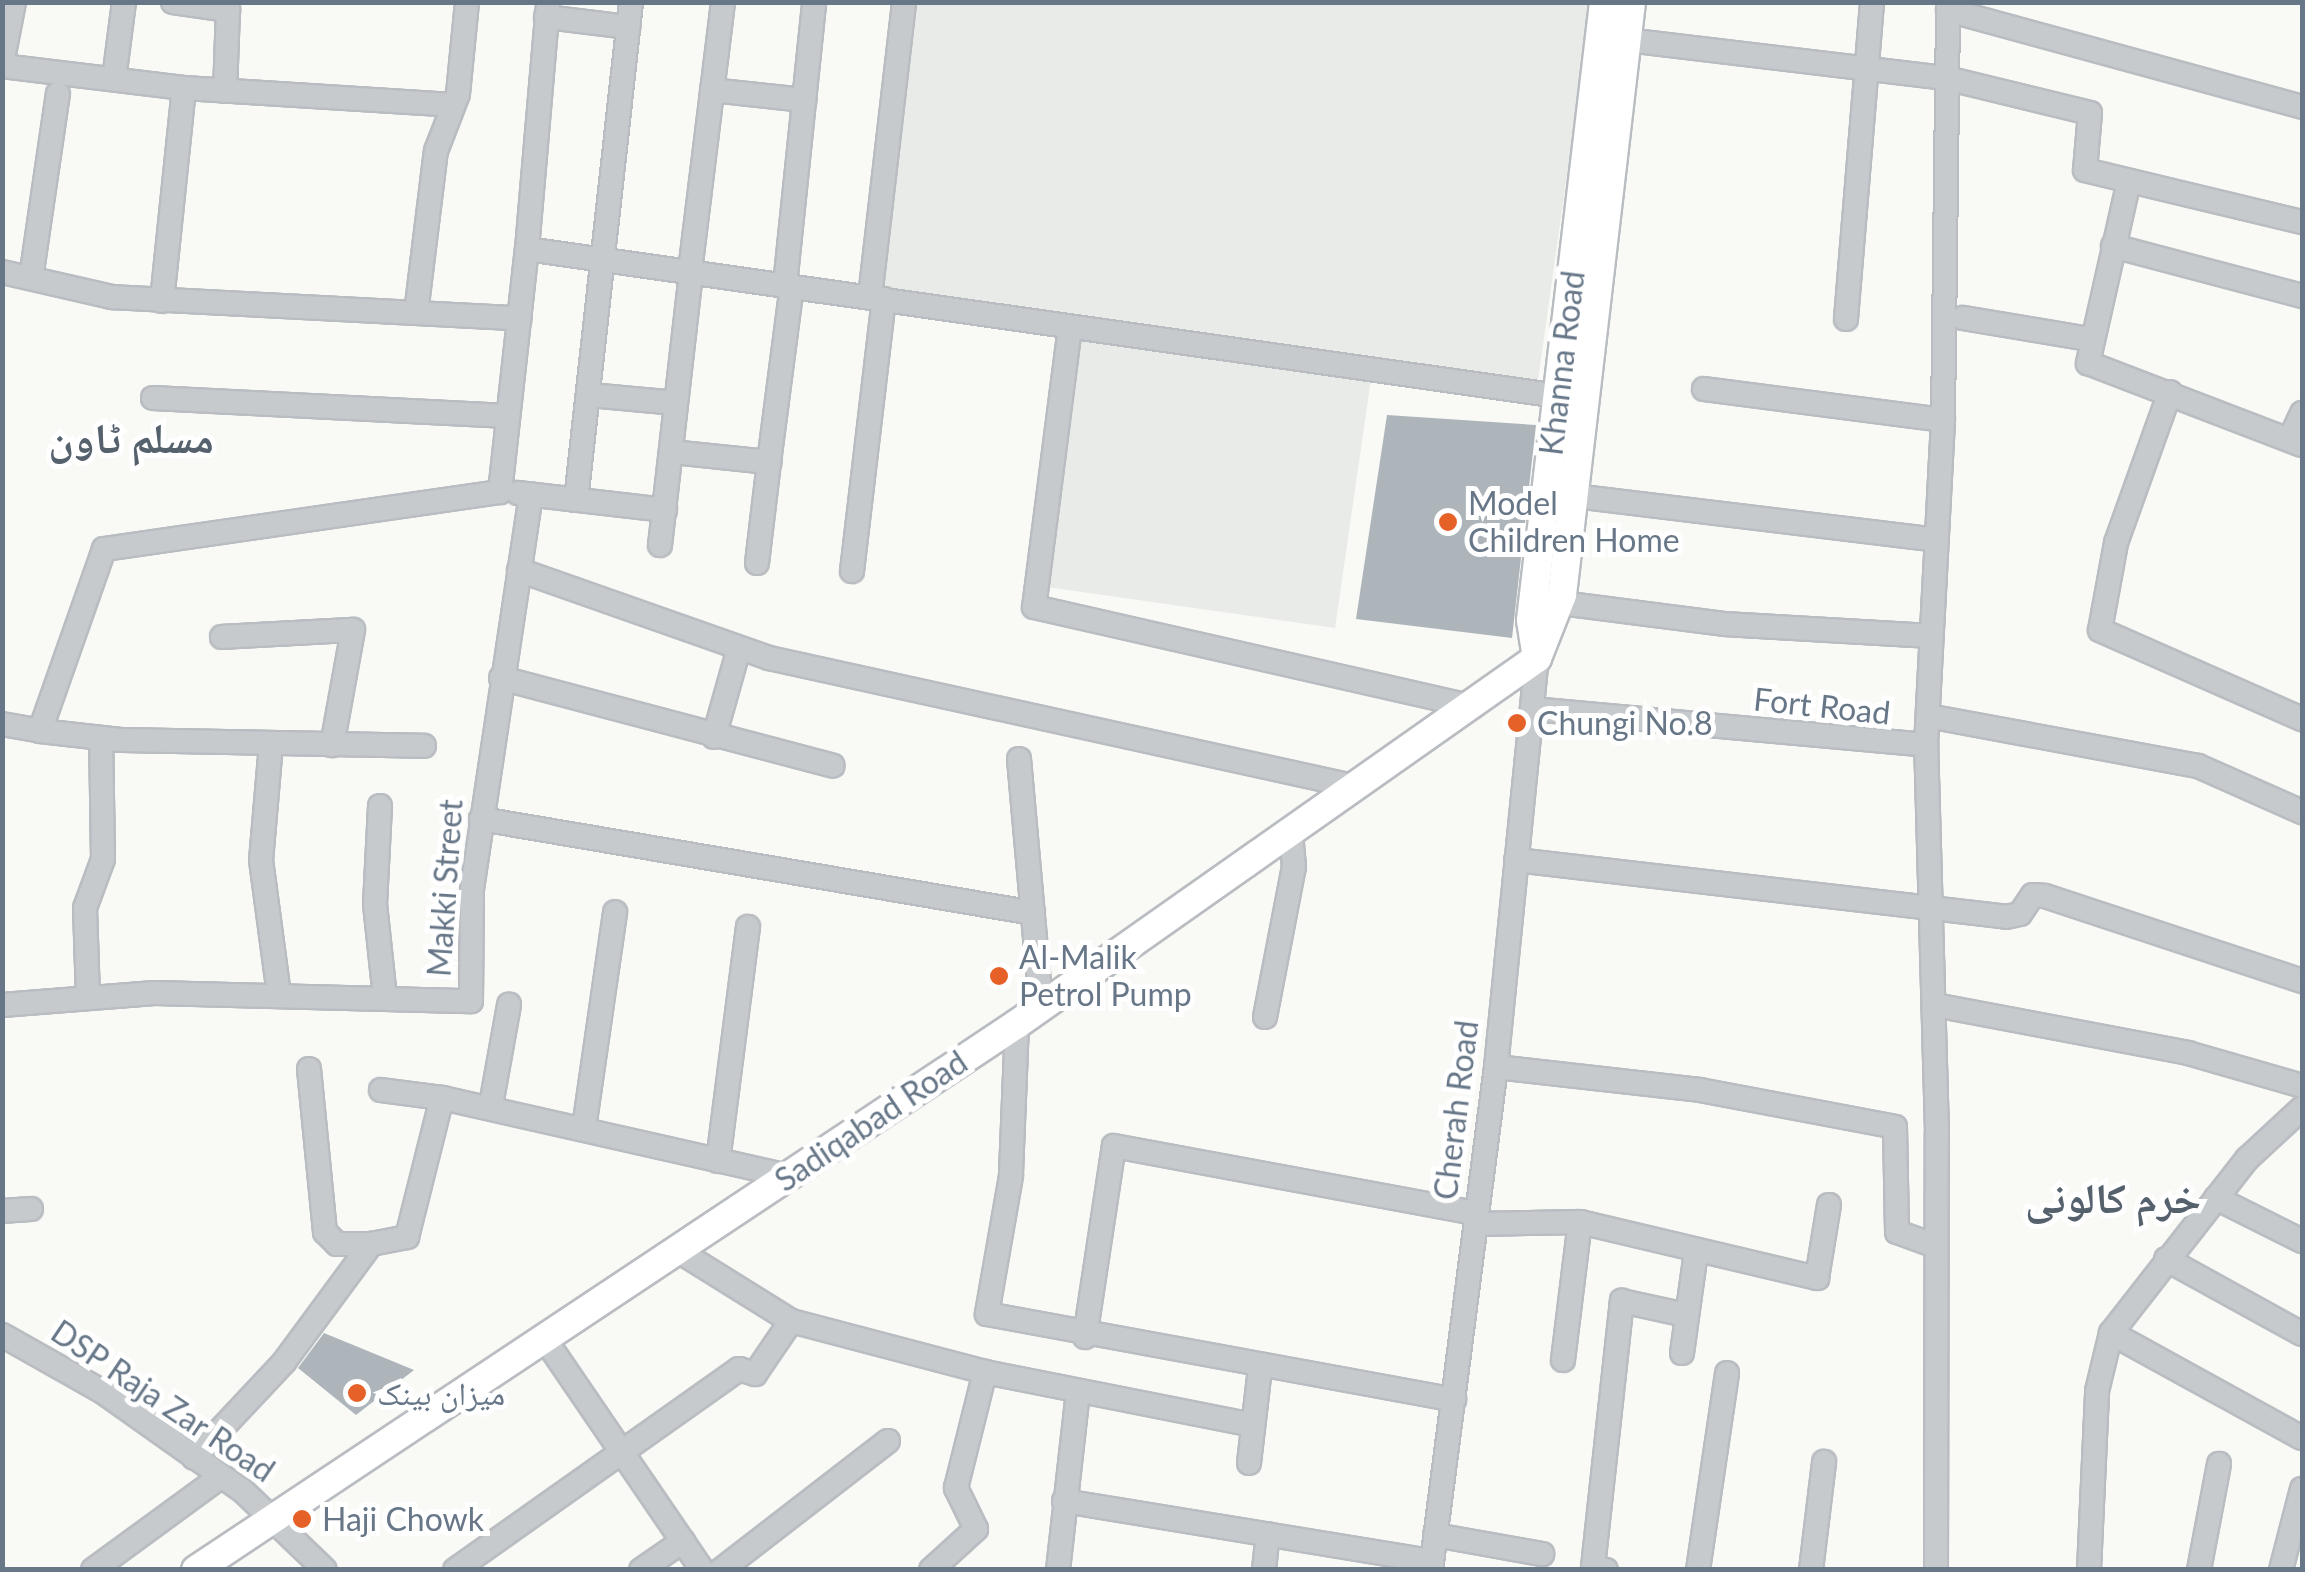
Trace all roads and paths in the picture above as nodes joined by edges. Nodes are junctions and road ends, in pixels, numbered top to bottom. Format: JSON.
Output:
{"nodes":[{"id":1,"x":14,"y":2,"type":"edge"},
{"id":2,"x":124,"y":2,"type":"edge"},
{"id":3,"x":172,"y":2,"type":"edge"},
{"id":4,"x":466,"y":2,"type":"edge"},
{"id":5,"x":631,"y":2,"type":"edge"},
{"id":6,"x":723,"y":2,"type":"edge"},
{"id":7,"x":814,"y":2,"type":"edge"},
{"id":8,"x":904,"y":2,"type":"edge"},
{"id":9,"x":1604,"y":2,"type":"edge"},
{"id":10,"x":1630,"y":2,"type":"edge"},
{"id":11,"x":1872,"y":2,"type":"edge"},
{"id":12,"x":1948,"y":6,"type":"edge"},
{"id":13,"x":547,"y":10,"type":"edge"},
{"id":14,"x":628,"y":27,"type":"junction"},
{"id":15,"x":1626,"y":40,"type":"junction"},
{"id":16,"x":2,"y":65,"type":"edge"},
{"id":17,"x":1867,"y":69,"type":"junction"},
{"id":18,"x":1946,"y":78,"type":"junction"},
{"id":19,"x":114,"y":79,"type":"junction"},
{"id":20,"x":184,"y":88,"type":"junction"},
{"id":21,"x":225,"y":90,"type":"junction"},
{"id":22,"x":712,"y":90,"type":"junction"},
{"id":23,"x":58,"y":94,"type":"dead end"},
{"id":24,"x":804,"y":100,"type":"junction"},
{"id":25,"x":452,"y":105,"type":"junction"},
{"id":26,"x":2302,"y":106,"type":"edge"},
{"id":27,"x":2130,"y":181,"type":"junction"},
{"id":28,"x":2302,"y":222,"type":"edge"},
{"id":29,"x":2113,"y":246,"type":"junction"},
{"id":30,"x":526,"y":250,"type":"junction"},
{"id":31,"x":605,"y":259,"type":"junction"},
{"id":32,"x":690,"y":271,"type":"junction"},
{"id":33,"x":2,"y":272,"type":"edge"},
{"id":34,"x":31,"y":278,"type":"junction"},
{"id":35,"x":788,"y":285,"type":"junction"},
{"id":36,"x":2302,"y":296,"type":"edge"},
{"id":37,"x":877,"y":298,"type":"junction"},
{"id":38,"x":162,"y":300,"type":"junction"},
{"id":39,"x":416,"y":314,"type":"junction"},
{"id":40,"x":519,"y":318,"type":"junction"},
{"id":41,"x":1846,"y":318,"type":"dead end"},
{"id":42,"x":1963,"y":318,"type":"dead end"},
{"id":43,"x":1070,"y":327,"type":"junction"},
{"id":44,"x":2090,"y":339,"type":"junction"},
{"id":45,"x":1704,"y":388,"type":"dead end"},
{"id":46,"x":2170,"y":392,"type":"junction"},
{"id":47,"x":590,"y":395,"type":"junction"},
{"id":48,"x":154,"y":398,"type":"dead end"},
{"id":49,"x":1572,"y":398,"type":"junction"},
{"id":50,"x":676,"y":402,"type":"junction"},
{"id":51,"x":2302,"y":414,"type":"edge"},
{"id":52,"x":508,"y":416,"type":"junction"},
{"id":53,"x":1943,"y":420,"type":"junction"},
{"id":54,"x":2296,"y":442,"type":"edge"},
{"id":55,"x":672,"y":452,"type":"junction"},
{"id":56,"x":769,"y":462,"type":"junction"},
{"id":57,"x":500,"y":492,"type":"junction"},
{"id":58,"x":531,"y":494,"type":"junction"},
{"id":59,"x":1574,"y":496,"type":"junction"},
{"id":60,"x":576,"y":500,"type":"junction"},
{"id":61,"x":664,"y":510,"type":"junction"},
{"id":62,"x":1936,"y":540,"type":"junction"},
{"id":63,"x":660,"y":545,"type":"dead end"},
{"id":64,"x":757,"y":563,"type":"dead end"},
{"id":65,"x":518,"y":570,"type":"junction"},
{"id":66,"x":852,"y":571,"type":"dead end"},
{"id":67,"x":1561,"y":603,"type":"junction"},
{"id":68,"x":1932,"y":636,"type":"junction"},
{"id":69,"x":222,"y":638,"type":"dead end"},
{"id":70,"x":739,"y":648,"type":"junction"},
{"id":71,"x":1537,"y":658,"type":"junction"},
{"id":72,"x":501,"y":678,"type":"junction"},
{"id":73,"x":1473,"y":707,"type":"junction"},
{"id":74,"x":1532,"y":709,"type":"junction"},
{"id":75,"x":1928,"y":716,"type":"junction"},
{"id":76,"x":2302,"y":720,"type":"edge"},
{"id":77,"x":2,"y":724,"type":"edge"},
{"id":78,"x":40,"y":730,"type":"junction"},
{"id":79,"x":714,"y":736,"type":"junction"},
{"id":80,"x":101,"y":738,"type":"junction"},
{"id":81,"x":270,"y":744,"type":"junction"},
{"id":82,"x":332,"y":745,"type":"junction"},
{"id":83,"x":1926,"y":745,"type":"junction"},
{"id":84,"x":424,"y":746,"type":"dead end"},
{"id":85,"x":1019,"y":759,"type":"dead end"},
{"id":86,"x":833,"y":766,"type":"dead end"},
{"id":87,"x":1357,"y":787,"type":"junction"},
{"id":88,"x":380,"y":806,"type":"dead end"},
{"id":89,"x":2302,"y":812,"type":"edge"},
{"id":90,"x":481,"y":819,"type":"junction"},
{"id":91,"x":1291,"y":833,"type":"junction"},
{"id":92,"x":1516,"y":860,"type":"junction"},
{"id":93,"x":1932,"y":902,"type":"junction"},
{"id":94,"x":615,"y":912,"type":"dead end"},
{"id":95,"x":1033,"y":913,"type":"junction"},
{"id":96,"x":748,"y":928,"type":"dead end"},
{"id":97,"x":2302,"y":981,"type":"edge"},
{"id":98,"x":279,"y":995,"type":"junction"},
{"id":99,"x":384,"y":997,"type":"junction"},
{"id":100,"x":88,"y":998,"type":"junction"},
{"id":101,"x":2,"y":1005,"type":"edge"},
{"id":102,"x":509,"y":1005,"type":"dead end"},
{"id":103,"x":1935,"y":1006,"type":"junction"},
{"id":104,"x":1042,"y":1007,"type":"junction"},
{"id":105,"x":1265,"y":1018,"type":"dead end"},
{"id":106,"x":1017,"y":1024,"type":"junction"},
{"id":107,"x":1496,"y":1067,"type":"junction"},
{"id":108,"x":309,"y":1069,"type":"dead end"},
{"id":109,"x":2302,"y":1086,"type":"edge"},
{"id":110,"x":381,"y":1090,"type":"dead end"},
{"id":111,"x":442,"y":1098,"type":"junction"},
{"id":112,"x":491,"y":1106,"type":"junction"},
{"id":113,"x":2299,"y":1117,"type":"edge"},
{"id":114,"x":584,"y":1128,"type":"junction"},
{"id":115,"x":718,"y":1161,"type":"junction"},
{"id":116,"x":788,"y":1176,"type":"junction"},
{"id":117,"x":2216,"y":1198,"type":"junction"},
{"id":118,"x":1829,"y":1204,"type":"dead end"},
{"id":119,"x":31,"y":1209,"type":"dead end"},
{"id":120,"x":2,"y":1211,"type":"edge"},
{"id":121,"x":1475,"y":1218,"type":"junction"},
{"id":122,"x":1580,"y":1222,"type":"junction"},
{"id":123,"x":2302,"y":1242,"type":"edge"},
{"id":124,"x":371,"y":1244,"type":"junction"},
{"id":125,"x":1936,"y":1246,"type":"junction"},
{"id":126,"x":677,"y":1250,"type":"junction"},
{"id":127,"x":1696,"y":1252,"type":"junction"},
{"id":128,"x":2166,"y":1259,"type":"junction"},
{"id":129,"x":1686,"y":1315,"type":"junction"},
{"id":130,"x":790,"y":1320,"type":"junction"},
{"id":131,"x":2111,"y":1333,"type":"junction"},
{"id":132,"x":2302,"y":1334,"type":"edge"},
{"id":133,"x":2,"y":1335,"type":"edge"},
{"id":134,"x":1085,"y":1337,"type":"junction"},
{"id":135,"x":544,"y":1338,"type":"junction"},
{"id":136,"x":1682,"y":1352,"type":"dead end"},
{"id":137,"x":1563,"y":1360,"type":"dead end"},
{"id":138,"x":1260,"y":1368,"type":"junction"},
{"id":139,"x":985,"y":1372,"type":"junction"},
{"id":140,"x":1727,"y":1373,"type":"dead end"},
{"id":141,"x":1078,"y":1392,"type":"junction"},
{"id":142,"x":1454,"y":1400,"type":"junction"},
{"id":143,"x":1253,"y":1425,"type":"junction"},
{"id":144,"x":2302,"y":1438,"type":"edge"},
{"id":145,"x":888,"y":1440,"type":"dead end"},
{"id":146,"x":621,"y":1456,"type":"junction"},
{"id":147,"x":194,"y":1458,"type":"junction"},
{"id":148,"x":1824,"y":1462,"type":"dead end"},
{"id":149,"x":1249,"y":1463,"type":"dead end"},
{"id":150,"x":2219,"y":1464,"type":"dead end"},
{"id":151,"x":220,"y":1477,"type":"junction"},
{"id":152,"x":2302,"y":1488,"type":"edge"},
{"id":153,"x":1064,"y":1502,"type":"junction"},
{"id":154,"x":274,"y":1516,"type":"junction"},
{"id":155,"x":1268,"y":1534,"type":"junction"},
{"id":156,"x":1435,"y":1535,"type":"junction"},
{"id":157,"x":683,"y":1541,"type":"junction"},
{"id":158,"x":1542,"y":1554,"type":"dead end"},
{"id":159,"x":1431,"y":1565,"type":"edge"},
{"id":160,"x":93,"y":1570,"type":"edge"},
{"id":161,"x":196,"y":1570,"type":"edge"},
{"id":162,"x":325,"y":1570,"type":"edge"},
{"id":163,"x":455,"y":1570,"type":"edge"},
{"id":164,"x":641,"y":1570,"type":"edge"},
{"id":165,"x":702,"y":1570,"type":"edge"},
{"id":166,"x":721,"y":1570,"type":"edge"},
{"id":167,"x":931,"y":1570,"type":"edge"},
{"id":168,"x":1058,"y":1570,"type":"edge"},
{"id":169,"x":1264,"y":1570,"type":"edge"},
{"id":170,"x":1606,"y":1570,"type":"edge"},
{"id":171,"x":1698,"y":1570,"type":"edge"},
{"id":172,"x":1811,"y":1570,"type":"edge"},
{"id":173,"x":1936,"y":1570,"type":"edge"},
{"id":174,"x":2089,"y":1570,"type":"edge"},
{"id":175,"x":2199,"y":1570,"type":"edge"},
{"id":176,"x":2282,"y":1570,"type":"edge"}],
"edges":[{"from":1,"to":16,"type":"street"},
{"from":2,"to":19,"type":"street"},
{"from":3,"to":21,"type":"street"},
{"from":4,"to":25,"type":"street"},
{"from":5,"to":14,"type":"street"},
{"from":6,"to":22,"type":"street"},
{"from":7,"to":24,"type":"street"},
{"from":8,"to":37,"type":"street"},
{"from":9,"to":49,"type":"main road","name":"Khanna Road"},
{"from":10,"to":15,"type":"main road","name":"Khanna Road"},
{"from":11,"to":17,"type":"street"},
{"from":12,"to":18,"type":"street"},
{"from":12,"to":26,"type":"street"},
{"from":13,"to":14,"type":"street"},
{"from":13,"to":30,"type":"street"},
{"from":14,"to":31,"type":"street"},
{"from":15,"to":17,"type":"street"},
{"from":15,"to":49,"type":"main road","name":"Khanna Road"},
{"from":16,"to":19,"type":"street"},
{"from":17,"to":18,"type":"street"},
{"from":17,"to":41,"type":"street"},
{"from":18,"to":27,"type":"street"},
{"from":18,"to":53,"type":"street"},
{"from":19,"to":20,"type":"street"},
{"from":20,"to":21,"type":"street"},
{"from":20,"to":38,"type":"street"},
{"from":21,"to":25,"type":"street"},
{"from":22,"to":24,"type":"street"},
{"from":22,"to":32,"type":"street"},
{"from":23,"to":34,"type":"street"},
{"from":24,"to":35,"type":"street"},
{"from":25,"to":39,"type":"street"},
{"from":27,"to":28,"type":"street"},
{"from":27,"to":29,"type":"street"},
{"from":29,"to":36,"type":"street"},
{"from":29,"to":44,"type":"street"},
{"from":30,"to":31,"type":"street"},
{"from":30,"to":40,"type":"street"},
{"from":31,"to":32,"type":"street"},
{"from":31,"to":47,"type":"street"},
{"from":32,"to":35,"type":"street"},
{"from":32,"to":50,"type":"street"},
{"from":33,"to":34,"type":"street"},
{"from":34,"to":38,"type":"street"},
{"from":35,"to":37,"type":"street"},
{"from":35,"to":56,"type":"street"},
{"from":37,"to":43,"type":"street"},
{"from":37,"to":66,"type":"street"},
{"from":38,"to":39,"type":"street"},
{"from":39,"to":40,"type":"street"},
{"from":40,"to":52,"type":"street"},
{"from":42,"to":44,"type":"street"},
{"from":43,"to":49,"type":"street"},
{"from":43,"to":73,"type":"street"},
{"from":44,"to":46,"type":"street"},
{"from":45,"to":53,"type":"street"},
{"from":46,"to":54,"type":"street"},
{"from":46,"to":76,"type":"street"},
{"from":47,"to":50,"type":"street"},
{"from":47,"to":60,"type":"street"},
{"from":48,"to":52,"type":"street"},
{"from":49,"to":59,"type":"main road","name":"Khanna Road"},
{"from":49,"to":71,"type":"main road","name":"Khanna Road"},
{"from":50,"to":55,"type":"street"},
{"from":51,"to":54,"type":"street"},
{"from":52,"to":57,"type":"street"},
{"from":53,"to":62,"type":"street"},
{"from":55,"to":56,"type":"street"},
{"from":55,"to":61,"type":"street"},
{"from":56,"to":64,"type":"street"},
{"from":57,"to":58,"type":"street"},
{"from":57,"to":78,"type":"street"},
{"from":58,"to":60,"type":"street"},
{"from":58,"to":65,"type":"street","name":"Makki Street"},
{"from":59,"to":62,"type":"street"},
{"from":59,"to":67,"type":"main road","name":"Khanna Road"},
{"from":60,"to":61,"type":"street"},
{"from":61,"to":63,"type":"street"},
{"from":62,"to":68,"type":"street"},
{"from":65,"to":70,"type":"street"},
{"from":65,"to":72,"type":"street","name":"Makki Street"},
{"from":67,"to":68,"type":"street"},
{"from":67,"to":71,"type":"main road","name":"Khanna Road"},
{"from":68,"to":75,"type":"street"},
{"from":69,"to":82,"type":"street"},
{"from":70,"to":79,"type":"street"},
{"from":70,"to":87,"type":"street"},
{"from":71,"to":73,"type":"main road","name":"Sadiqabad Road"},
{"from":71,"to":74,"type":"street","name":"Cherah Road"},
{"from":72,"to":79,"type":"street"},
{"from":72,"to":90,"type":"street","name":"Makki Street"},
{"from":73,"to":87,"type":"main road","name":"Sadiqabad Road"},
{"from":74,"to":83,"type":"street","name":"Fort Road"},
{"from":74,"to":92,"type":"street","name":"Cherah Road"},
{"from":75,"to":83,"type":"street"},
{"from":75,"to":89,"type":"street","name":"Fort Road"},
{"from":77,"to":78,"type":"street"},
{"from":78,"to":80,"type":"street"},
{"from":79,"to":86,"type":"street"},
{"from":80,"to":81,"type":"street"},
{"from":80,"to":100,"type":"street"},
{"from":81,"to":82,"type":"street"},
{"from":81,"to":98,"type":"street"},
{"from":82,"to":84,"type":"street"},
{"from":83,"to":93,"type":"street"},
{"from":85,"to":95,"type":"street"},
{"from":87,"to":91,"type":"main road","name":"Sadiqabad Road"},
{"from":88,"to":99,"type":"street"},
{"from":90,"to":95,"type":"street"},
{"from":90,"to":99,"type":"street","name":"Makki Street"},
{"from":91,"to":104,"type":"main road","name":"Sadiqabad Road"},
{"from":91,"to":105,"type":"street"},
{"from":92,"to":93,"type":"street"},
{"from":92,"to":107,"type":"street","name":"Cherah Road"},
{"from":93,"to":97,"type":"street"},
{"from":93,"to":103,"type":"street"},
{"from":94,"to":114,"type":"street"},
{"from":95,"to":104,"type":"street"},
{"from":96,"to":115,"type":"street"},
{"from":98,"to":99,"type":"street","name":"Makki Street"},
{"from":98,"to":100,"type":"street","name":"Makki Street"},
{"from":100,"to":101,"type":"street","name":"Makki Street"},
{"from":102,"to":112,"type":"street"},
{"from":103,"to":109,"type":"street"},
{"from":103,"to":125,"type":"street"},
{"from":104,"to":106,"type":"main road","name":"Sadiqabad Road"},
{"from":106,"to":116,"type":"main road","name":"Sadiqabad Road"},
{"from":106,"to":134,"type":"street"},
{"from":107,"to":121,"type":"street","name":"Cherah Road"},
{"from":107,"to":125,"type":"street"},
{"from":108,"to":124,"type":"street"},
{"from":110,"to":111,"type":"street"},
{"from":111,"to":112,"type":"street"},
{"from":111,"to":124,"type":"street"},
{"from":112,"to":114,"type":"street"},
{"from":113,"to":117,"type":"street"},
{"from":114,"to":115,"type":"street"},
{"from":115,"to":116,"type":"street"},
{"from":116,"to":126,"type":"main road","name":"Sadiqabad Road"},
{"from":117,"to":123,"type":"street"},
{"from":117,"to":128,"type":"street"},
{"from":118,"to":127,"type":"street"},
{"from":119,"to":120,"type":"street"},
{"from":121,"to":122,"type":"street"},
{"from":121,"to":134,"type":"street"},
{"from":121,"to":142,"type":"street","name":"Cherah Road"},
{"from":122,"to":127,"type":"street"},
{"from":122,"to":137,"type":"street"},
{"from":124,"to":147,"type":"street"},
{"from":125,"to":173,"type":"street"},
{"from":126,"to":130,"type":"street"},
{"from":126,"to":135,"type":"main road","name":"Sadiqabad Road"},
{"from":127,"to":129,"type":"street"},
{"from":128,"to":131,"type":"street"},
{"from":128,"to":132,"type":"street"},
{"from":129,"to":136,"type":"street"},
{"from":129,"to":170,"type":"street"},
{"from":130,"to":139,"type":"street"},
{"from":130,"to":146,"type":"street"},
{"from":131,"to":144,"type":"street"},
{"from":131,"to":174,"type":"street"},
{"from":133,"to":147,"type":"street","name":"DSP Raja Zar Road"},
{"from":134,"to":138,"type":"street"},
{"from":135,"to":146,"type":"street"},
{"from":135,"to":154,"type":"main road","name":"Sadiqabad Road"},
{"from":138,"to":142,"type":"street"},
{"from":138,"to":143,"type":"street"},
{"from":139,"to":141,"type":"street"},
{"from":139,"to":167,"type":"street"},
{"from":140,"to":171,"type":"street"},
{"from":141,"to":143,"type":"street"},
{"from":141,"to":153,"type":"street"},
{"from":142,"to":156,"type":"street","name":"Cherah Road"},
{"from":143,"to":149,"type":"street"},
{"from":145,"to":166,"type":"street"},
{"from":146,"to":157,"type":"street"},
{"from":146,"to":163,"type":"street"},
{"from":147,"to":151,"type":"street","name":"DSP Raja Zar Road"},
{"from":148,"to":172,"type":"street"},
{"from":150,"to":175,"type":"street"},
{"from":151,"to":154,"type":"street","name":"DSP Raja Zar Road"},
{"from":151,"to":160,"type":"street"},
{"from":152,"to":176,"type":"street"},
{"from":153,"to":155,"type":"street"},
{"from":153,"to":168,"type":"street"},
{"from":154,"to":161,"type":"main road","name":"Sadiqabad Road"},
{"from":154,"to":162,"type":"street","name":"DSP Raja Zar Road"},
{"from":155,"to":159,"type":"street"},
{"from":155,"to":169,"type":"street"},
{"from":156,"to":158,"type":"street"},
{"from":156,"to":159,"type":"street","name":"Cherah Road"},
{"from":157,"to":164,"type":"street"},
{"from":157,"to":165,"type":"street"}]}
